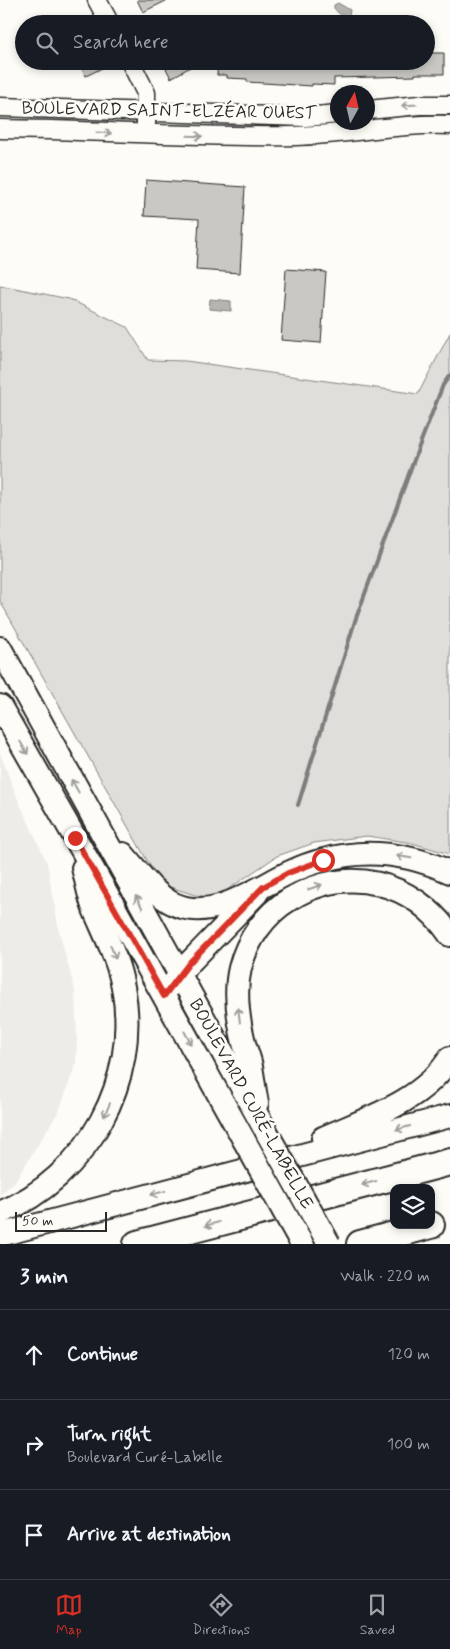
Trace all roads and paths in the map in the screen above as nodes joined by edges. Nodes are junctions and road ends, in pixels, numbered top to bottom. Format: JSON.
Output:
{"nodes":[{"id":1,"x":97,"y":0,"type":"edge"},
{"id":2,"x":105,"y":15,"type":"edge"},
{"id":3,"x":134,"y":70,"type":"edge"},
{"id":4,"x":450,"y":105,"type":"edge"},
{"id":5,"x":0,"y":107,"type":"edge"},
{"id":6,"x":375,"y":109,"type":"edge"},
{"id":7,"x":146,"y":113,"type":"junction"},
{"id":8,"x":330,"y":115,"type":"edge"},
{"id":9,"x":450,"y":125,"type":"edge"},
{"id":10,"x":0,"y":129,"type":"edge"},
{"id":11,"x":146,"y":134,"type":"junction"},
{"id":12,"x":0,"y":648,"type":"edge"},
{"id":13,"x":0,"y":706,"type":"edge"},
{"id":14,"x":98,"y":828,"type":"junction"},
{"id":15,"x":75,"y":838,"type":"junction"},
{"id":16,"x":450,"y":872,"type":"edge"},
{"id":17,"x":263,"y":887,"type":"junction"},
{"id":18,"x":450,"y":935,"type":"edge"},
{"id":19,"x":180,"y":975,"type":"junction"},
{"id":20,"x":164,"y":996,"type":"junction"},
{"id":21,"x":450,"y":1058,"type":"edge"},
{"id":22,"x":450,"y":1116,"type":"edge"},
{"id":23,"x":263,"y":1126,"type":"junction"},
{"id":24,"x":450,"y":1162,"type":"edge"},
{"id":25,"x":256,"y":1167,"type":"junction"},
{"id":26,"x":0,"y":1213,"type":"edge"},
{"id":27,"x":450,"y":1220,"type":"edge"},
{"id":28,"x":435,"y":1224,"type":"edge"},
{"id":29,"x":416,"y":1229,"type":"edge"},
{"id":30,"x":0,"y":1235,"type":"edge"},
{"id":31,"x":137,"y":1244,"type":"edge"},
{"id":32,"x":302,"y":1244,"type":"edge"},
{"id":33,"x":329,"y":1244,"type":"edge"},
{"id":34,"x":360,"y":1244,"type":"edge"}],
"edges":[{"from":1,"to":2,"type":"street"},
{"from":3,"to":7,"type":"street"},
{"from":4,"to":6,"type":"street","one_way":true},
{"from":5,"to":7,"type":"street","name":"BOULEVARD SAINT-ELZÉAR OUEST"},
{"from":7,"to":8,"type":"street","name":"BOULEVARD SAINT-ELZÉAR OUEST"},
{"from":7,"to":11,"type":"street"},
{"from":11,"to":9,"type":"street","name":"BOULEVARD SAINT-ELZÉAR OUEST","one_way":true},
{"from":10,"to":11,"type":"street","name":"BOULEVARD SAINT-ELZÉAR OUEST","one_way":true},
{"from":14,"to":12,"type":"main road","name":"BOULEVARD CURÉ-LABELLE","one_way":true},
{"from":13,"to":15,"type":"main road","name":"BOULEVARD CURÉ-LABELLE","one_way":true},
{"from":14,"to":17,"type":"main road"},
{"from":19,"to":14,"type":"main road","name":"BOULEVARD CURÉ-LABELLE","one_way":true},
{"from":15,"to":20,"type":"main road","name":"BOULEVARD CURÉ-LABELLE"},
{"from":15,"to":26,"type":"main road","one_way":true},
{"from":16,"to":17,"type":"main road","one_way":true},
{"from":17,"to":19,"type":"main road"},
{"from":23,"to":18,"type":"main road","one_way":true},
{"from":19,"to":20,"type":"main road"},
{"from":19,"to":23,"type":"main road","name":"BOULEVARD CURÉ-LABELLE"},
{"from":20,"to":32,"type":"main road","name":"BOULEVARD CURÉ-LABELLE","one_way":true,"bridge":true},
{"from":21,"to":25,"type":"main road"},
{"from":22,"to":25,"type":"main road","one_way":true},
{"from":23,"to":33,"type":"main road","name":"BOULEVARD CURÉ-LABELLE","bridge":true},
{"from":24,"to":31,"type":"highway","one_way":true},
{"from":25,"to":30,"type":"main road","one_way":true},
{"from":27,"to":28,"type":"highway"},
{"from":29,"to":34,"type":"highway"}]}
